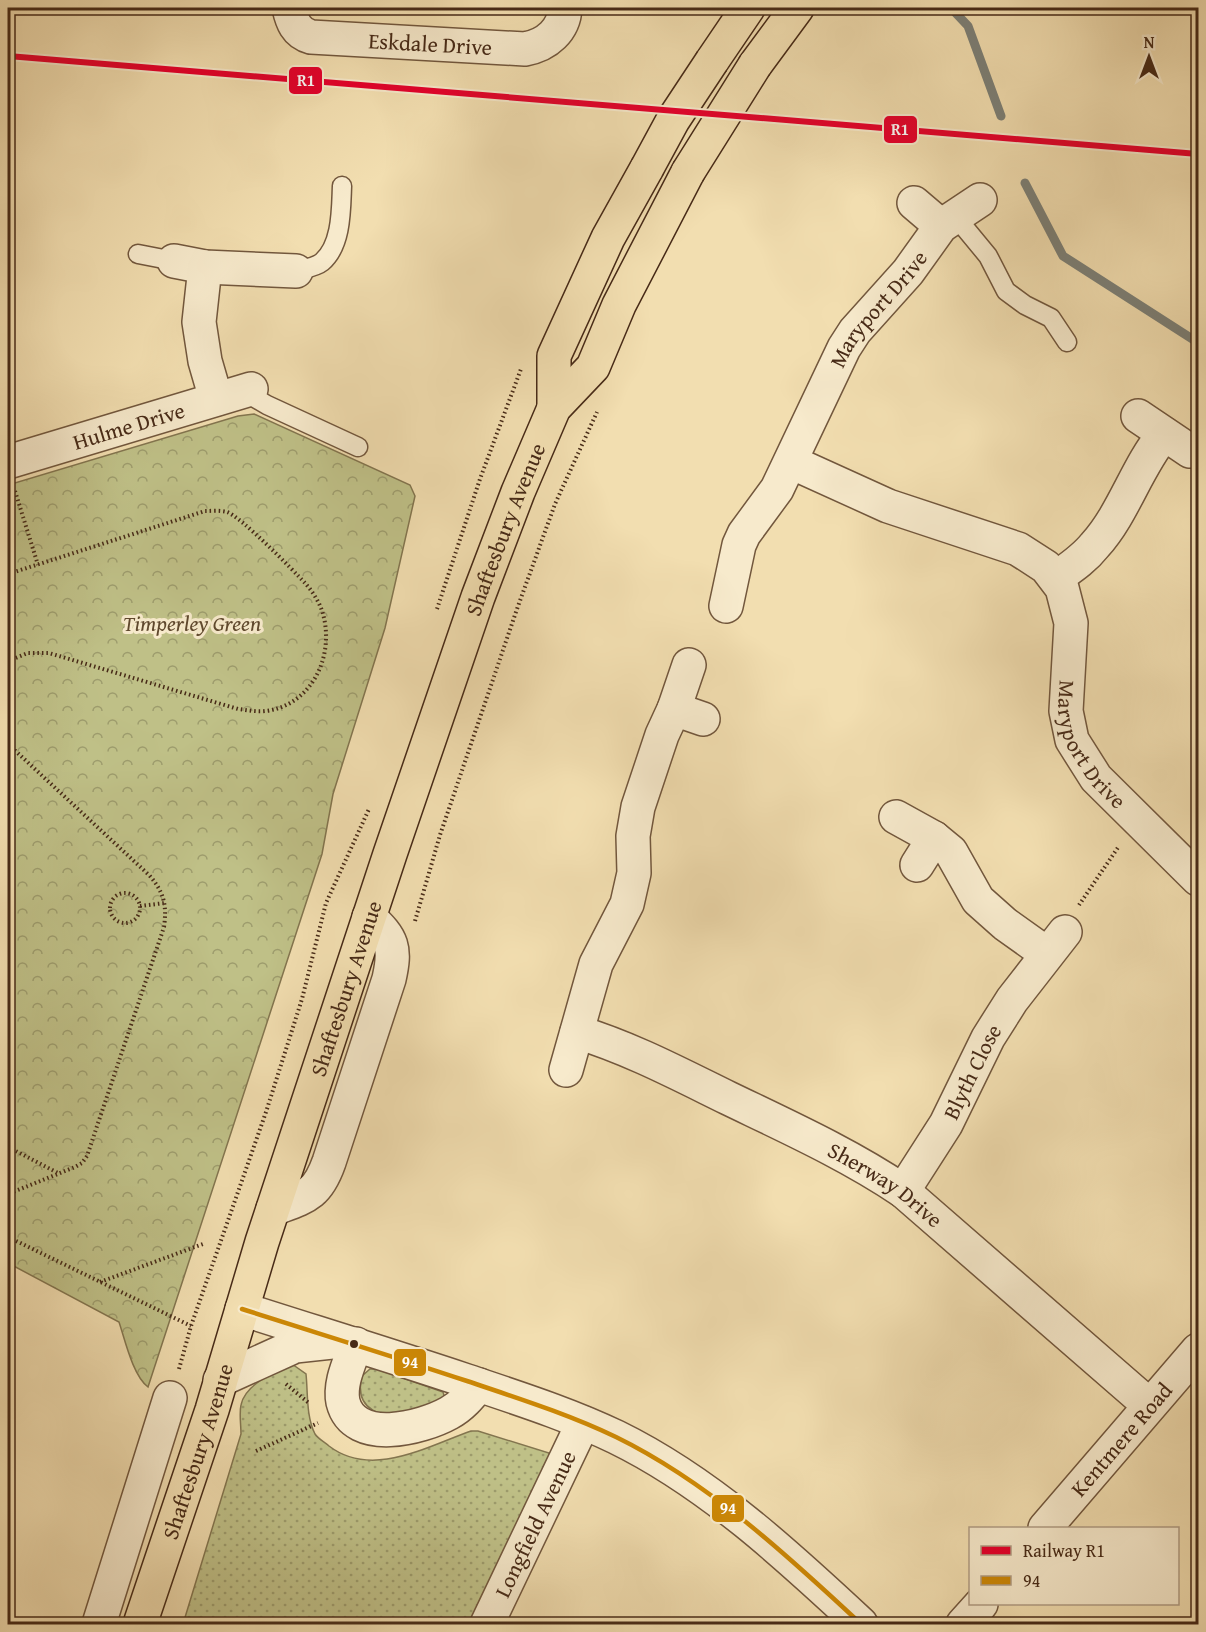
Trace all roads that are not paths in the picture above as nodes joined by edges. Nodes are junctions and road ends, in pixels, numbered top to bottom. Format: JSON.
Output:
{"nodes":[{"id":1,"x":289,"y":8,"type":"edge"},
{"id":2,"x":566,"y":8,"type":"edge"},
{"id":3,"x":748,"y":8,"type":"edge"},
{"id":4,"x":797,"y":8,"type":"edge"},
{"id":5,"x":342,"y":186,"type":"dead end"},
{"id":6,"x":914,"y":203,"type":"dead end"},
{"id":7,"x":959,"y":214,"type":"junction"},
{"id":8,"x":138,"y":254,"type":"dead end"},
{"id":9,"x":189,"y":264,"type":"junction"},
{"id":10,"x":296,"y":271,"type":"joint"},
{"id":11,"x":1066,"y":342,"type":"dead end"},
{"id":12,"x":237,"y":393,"type":"junction"},
{"id":13,"x":554,"y":408,"type":"junction"},
{"id":14,"x":1138,"y":416,"type":"dead end"},
{"id":15,"x":358,"y":447,"type":"dead end"},
{"id":16,"x":791,"y":462,"type":"junction"},
{"id":17,"x":11,"y":475,"type":"edge"},
{"id":18,"x":1056,"y":578,"type":"junction"},
{"id":19,"x":726,"y":606,"type":"dead end"},
{"id":20,"x":689,"y":666,"type":"dead end"},
{"id":21,"x":896,"y":818,"type":"dead end"},
{"id":22,"x":934,"y":838,"type":"junction"},
{"id":23,"x":917,"y":865,"type":"dead end"},
{"id":24,"x":1198,"y":879,"type":"edge"},
{"id":25,"x":369,"y":917,"type":"junction"},
{"id":26,"x":577,"y":1032,"type":"junction"},
{"id":27,"x":566,"y":1070,"type":"dead end"},
{"id":28,"x":903,"y":1191,"type":"junction"},
{"id":29,"x":273,"y":1209,"type":"junction"},
{"id":30,"x":242,"y":1309,"type":"junction"},
{"id":31,"x":348,"y":1342,"type":"junction"},
{"id":32,"x":1198,"y":1350,"type":"edge"},
{"id":33,"x":220,"y":1380,"type":"junction"},
{"id":34,"x":480,"y":1385,"type":"junction"},
{"id":35,"x":170,"y":1398,"type":"road end"},
{"id":36,"x":1149,"y":1405,"type":"junction"},
{"id":37,"x":583,"y":1423,"type":"junction"},
{"id":38,"x":1046,"y":1527,"type":"edge"},
{"id":39,"x":118,"y":1565,"type":"junction"},
{"id":40,"x":156,"y":1575,"type":"junction"},
{"id":41,"x":980,"y":1605,"type":"edge"},
{"id":42,"x":99,"y":1624,"type":"edge"},
{"id":43,"x":140,"y":1624,"type":"edge"},
{"id":44,"x":487,"y":1624,"type":"edge"},
{"id":45,"x":861,"y":1624,"type":"edge"},
{"id":46,"x":963,"y":1624,"type":"edge"}],
"edges":[{"from":1,"to":2,"type":"street","name":"Eskdale Drive"},
{"from":3,"to":13,"type":"highway","name":"Shaftesbury Avenue","bridge":true},
{"from":4,"to":13,"type":"highway","name":"Shaftesbury Avenue","bridge":true},
{"from":5,"to":10,"type":"lane"},
{"from":6,"to":7,"type":"street","name":"Maryport Drive"},
{"from":7,"to":11,"type":"lane"},
{"from":7,"to":16,"type":"street","name":"Maryport Drive"},
{"from":8,"to":9,"type":"lane"},
{"from":9,"to":10,"type":"street"},
{"from":9,"to":12,"type":"street"},
{"from":12,"to":15,"type":"lane"},
{"from":12,"to":17,"type":"street","name":"Hulme Drive"},
{"from":13,"to":25,"type":"highway","name":"Shaftesbury Avenue"},
{"from":14,"to":18,"type":"street"},
{"from":16,"to":18,"type":"street","name":"Maryport Drive"},
{"from":16,"to":19,"type":"street","name":"Maryport Drive"},
{"from":18,"to":24,"type":"street","name":"Maryport Drive"},
{"from":20,"to":26,"type":"street"},
{"from":21,"to":22,"type":"street"},
{"from":22,"to":23,"type":"street"},
{"from":22,"to":28,"type":"street","name":"Blyth Close"},
{"from":25,"to":29,"type":"highway","name":"Shaftesbury Avenue"},
{"from":25,"to":29,"type":"street"},
{"from":26,"to":27,"type":"street"},
{"from":26,"to":28,"type":"street","name":"Sherway Drive"},
{"from":28,"to":36,"type":"street","name":"Sherway Drive"},
{"from":29,"to":30,"type":"highway","name":"Shaftesbury Avenue"},
{"from":30,"to":31,"type":"street"},
{"from":30,"to":33,"type":"highway","name":"Shaftesbury Avenue"},
{"from":31,"to":33,"type":"street"},
{"from":31,"to":34,"type":"street"},
{"from":31,"to":34,"type":"street"},
{"from":32,"to":36,"type":"street","name":"Kentmere Road"},
{"from":33,"to":40,"type":"highway","name":"Shaftesbury Avenue"},
{"from":34,"to":37,"type":"street"},
{"from":35,"to":39,"type":"street","name":"Shaftesbury Avenue"},
{"from":36,"to":38,"type":"street","name":"Kentmere Road"},
{"from":37,"to":44,"type":"street","name":"Longfield Avenue"},
{"from":37,"to":45,"type":"street"},
{"from":39,"to":40,"type":"street"},
{"from":39,"to":42,"type":"street","name":"Shaftesbury Avenue"},
{"from":40,"to":43,"type":"highway","name":"Shaftesbury Avenue"},
{"from":41,"to":46,"type":"street"}]}
